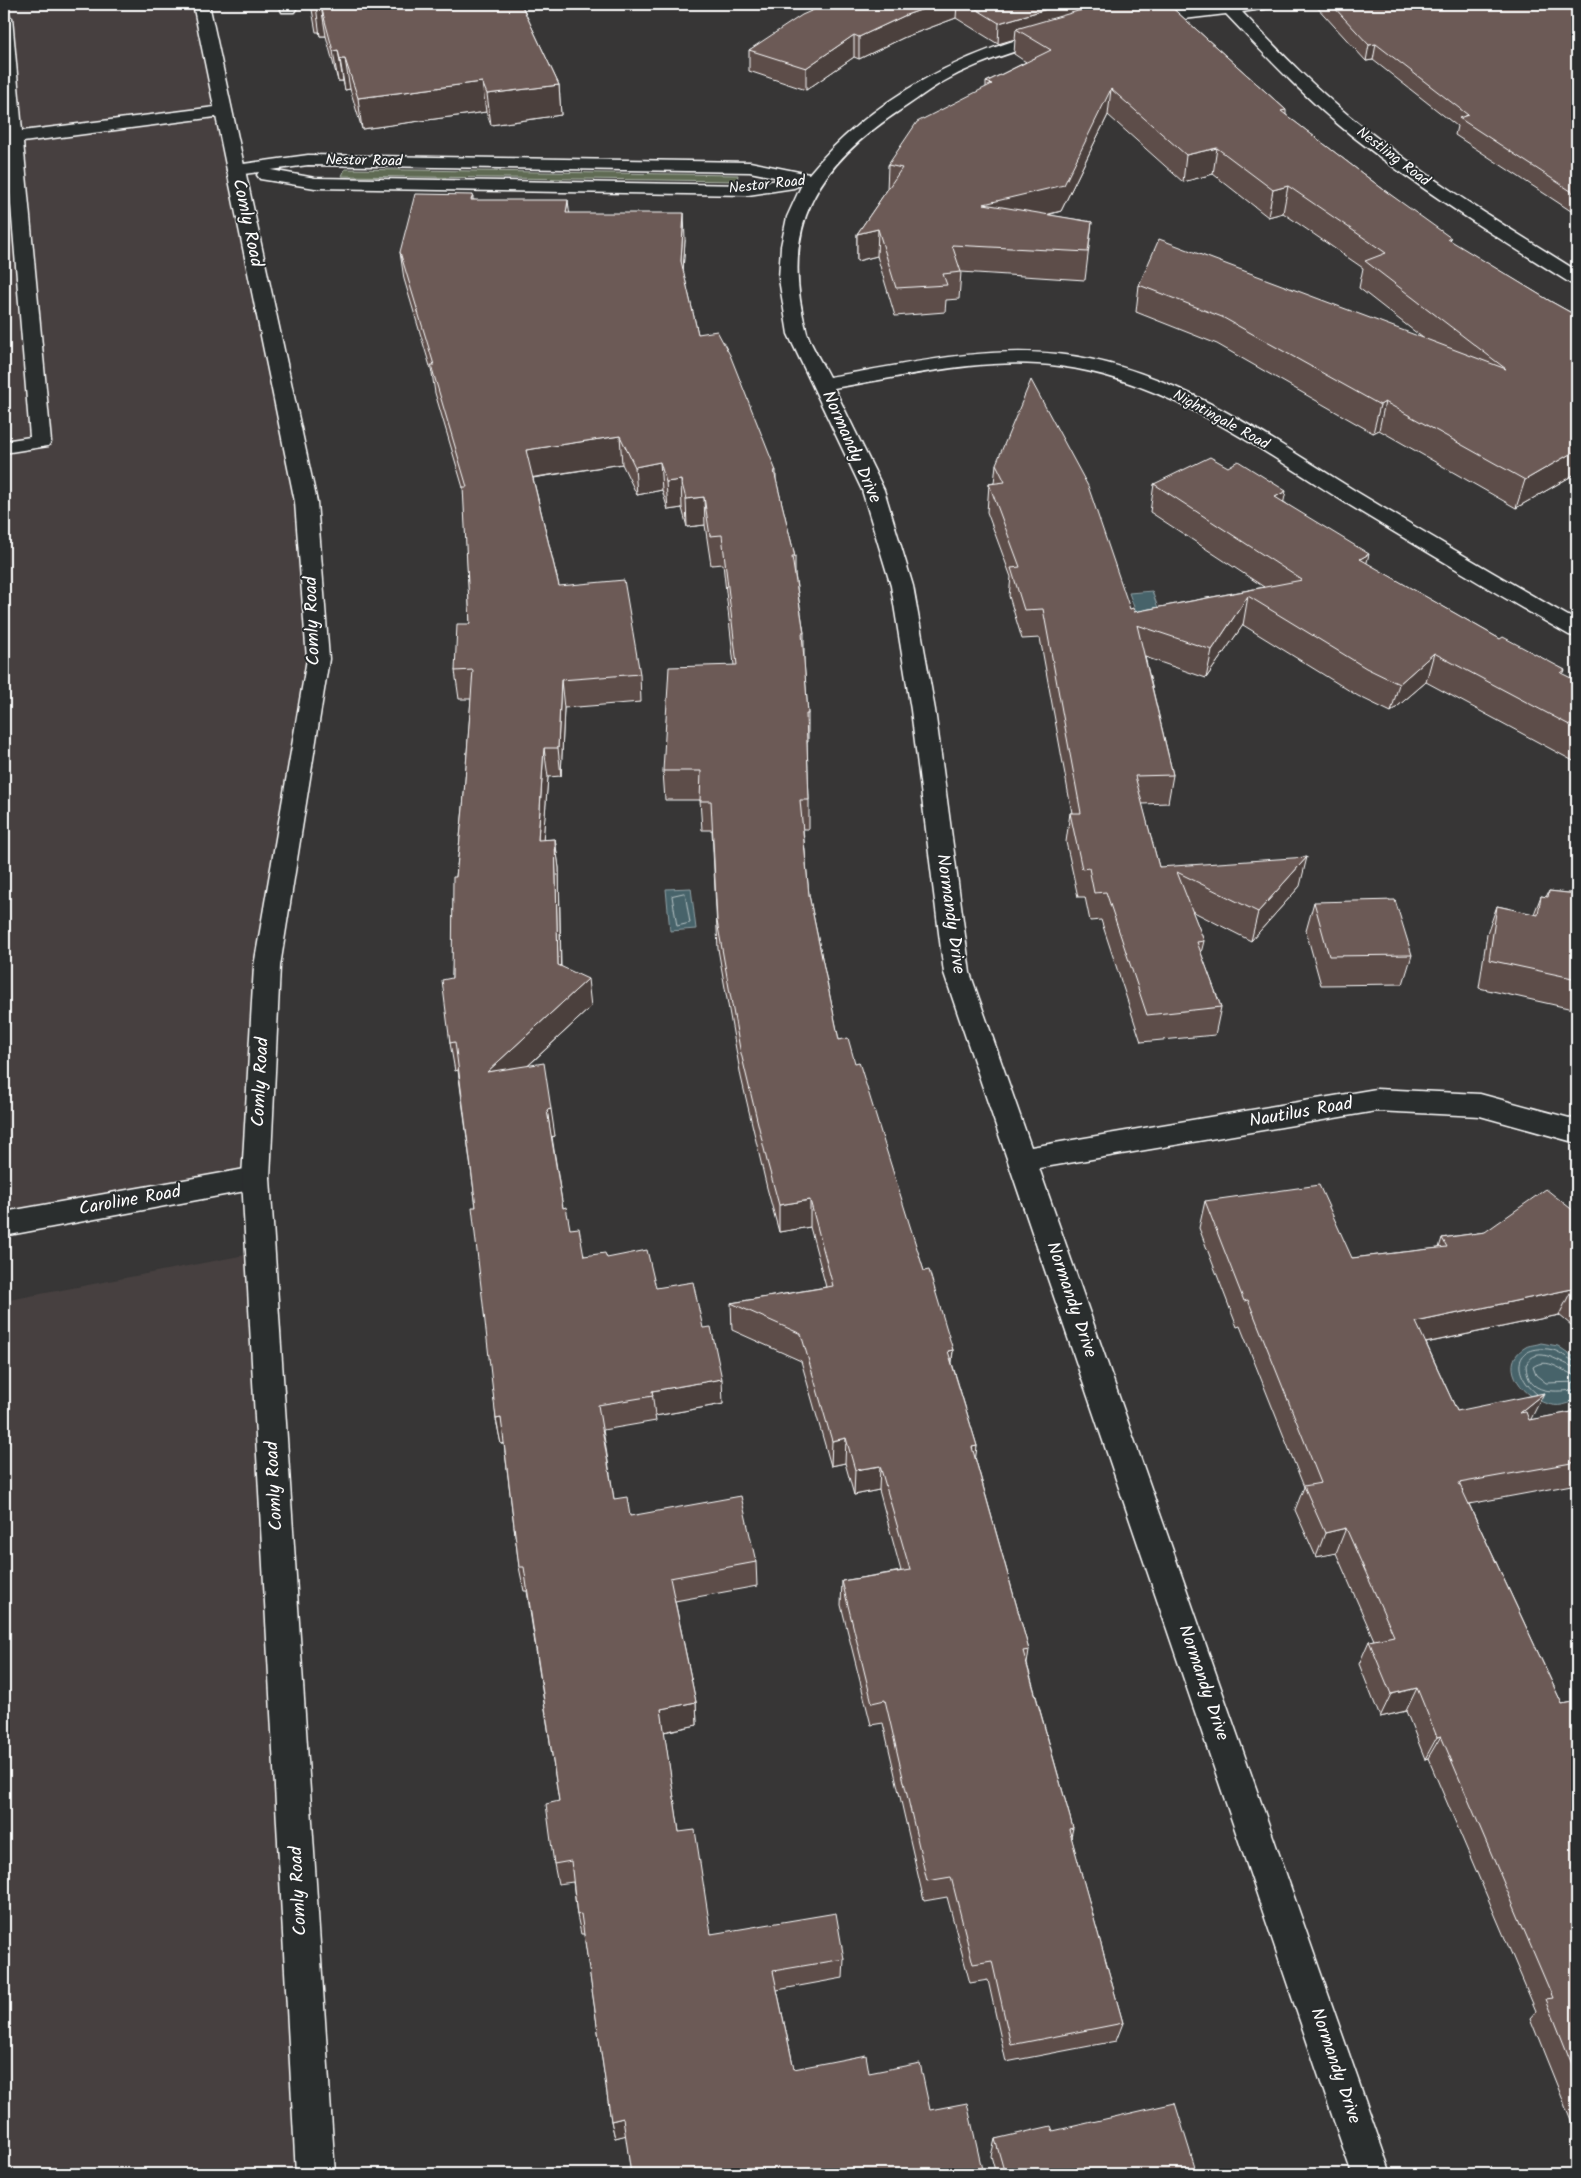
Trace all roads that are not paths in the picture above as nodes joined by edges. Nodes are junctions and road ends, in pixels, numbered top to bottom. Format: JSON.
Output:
{"nodes":[{"id":1,"x":201,"y":4,"type":"edge"},
{"id":2,"x":1270,"y":4,"type":"edge"},
{"id":3,"x":1229,"y":8,"type":"junction"},
{"id":4,"x":4,"y":18,"type":"edge"},
{"id":5,"x":1127,"y":21,"type":"edge"},
{"id":6,"x":1066,"y":32,"type":"edge"},
{"id":7,"x":223,"y":111,"type":"junction"},
{"id":8,"x":9,"y":139,"type":"edge"},
{"id":9,"x":236,"y":170,"type":"junction"},
{"id":10,"x":813,"y":180,"type":"junction"},
{"id":11,"x":1577,"y":279,"type":"edge"},
{"id":12,"x":823,"y":384,"type":"junction"},
{"id":13,"x":4,"y":447,"type":"edge"},
{"id":14,"x":1577,"y":630,"type":"edge"},
{"id":15,"x":1577,"y":1132,"type":"edge"},
{"id":16,"x":1023,"y":1160,"type":"junction"},
{"id":17,"x":256,"y":1178,"type":"junction"},
{"id":18,"x":4,"y":1224,"type":"edge"},
{"id":19,"x":316,"y":2174,"type":"edge"},
{"id":20,"x":1372,"y":2174,"type":"edge"}],
"edges":[{"from":1,"to":7,"type":"street","name":"Comly Road"},
{"from":2,"to":3,"type":"street"},
{"from":3,"to":5,"type":"street"},
{"from":3,"to":11,"type":"street","name":"Nestling Road"},
{"from":4,"to":8,"type":"street"},
{"from":6,"to":10,"type":"street","name":"Normandy Drive"},
{"from":7,"to":8,"type":"street"},
{"from":7,"to":9,"type":"street","name":"Comly Road"},
{"from":8,"to":13,"type":"street"},
{"from":9,"to":10,"type":"street","name":"Nestor Road"},
{"from":9,"to":17,"type":"street","name":"Comly Road"},
{"from":10,"to":12,"type":"street","name":"Normandy Drive"},
{"from":12,"to":14,"type":"street","name":"Nightingale Road"},
{"from":12,"to":16,"type":"street","name":"Normandy Drive"},
{"from":15,"to":16,"type":"street","name":"Nautilus Road"},
{"from":16,"to":20,"type":"street","name":"Normandy Drive"},
{"from":17,"to":18,"type":"street","name":"Caroline Road"},
{"from":17,"to":19,"type":"street","name":"Comly Road"}]}
